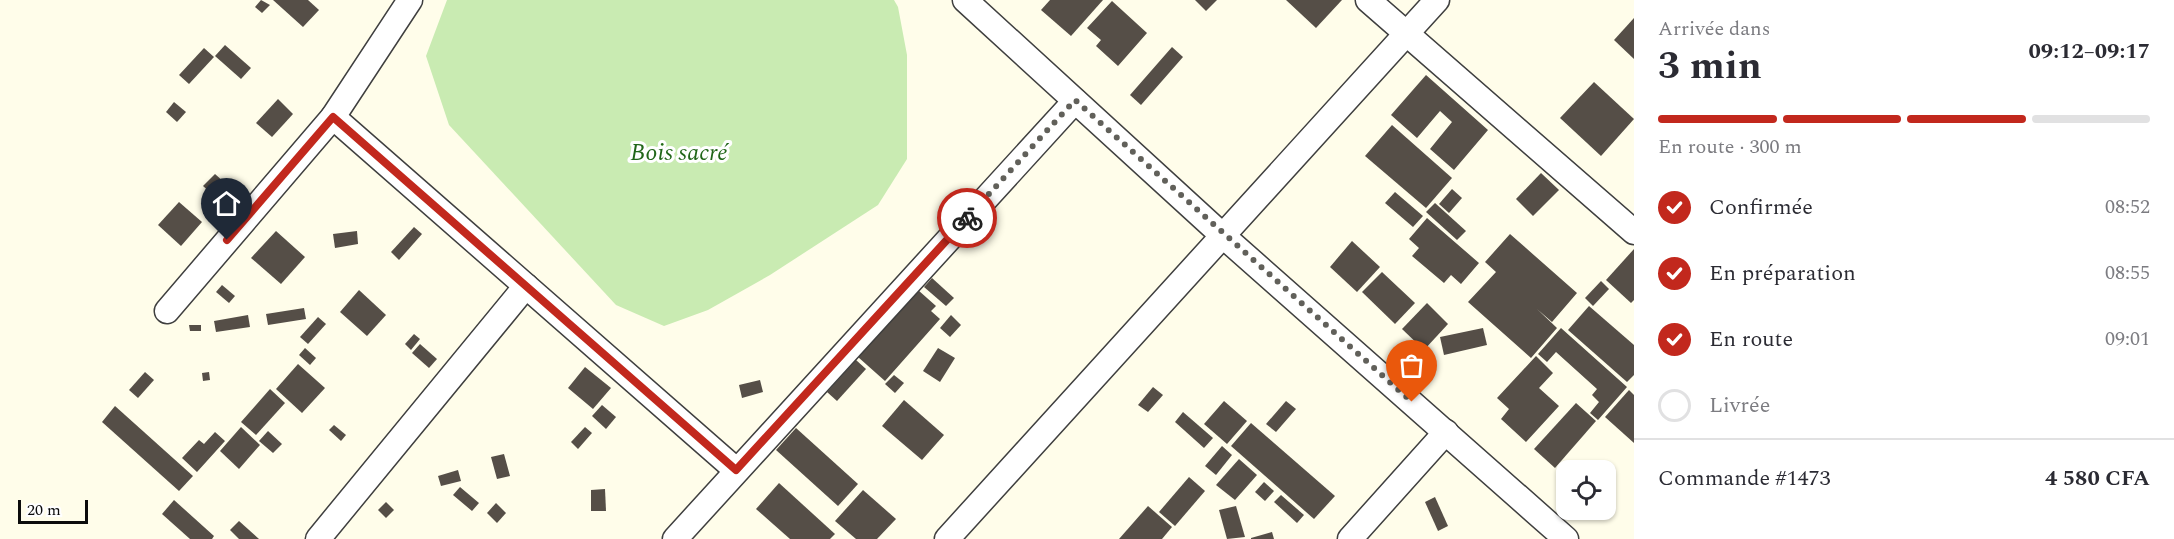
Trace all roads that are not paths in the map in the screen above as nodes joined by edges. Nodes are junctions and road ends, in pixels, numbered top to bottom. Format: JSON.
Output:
{"nodes":[{"id":1,"x":410,"y":0,"type":"edge"},
{"id":2,"x":965,"y":0,"type":"edge"},
{"id":3,"x":1368,"y":0,"type":"edge"},
{"id":4,"x":1437,"y":0,"type":"edge"},
{"id":5,"x":1407,"y":34,"type":"junction"},
{"id":6,"x":1075,"y":100,"type":"junction"},
{"id":7,"x":333,"y":117,"type":"junction"},
{"id":8,"x":1634,"y":232,"type":"edge"},
{"id":9,"x":1222,"y":235,"type":"junction"},
{"id":10,"x":526,"y":286,"type":"junction"},
{"id":11,"x":167,"y":311,"type":"dead end"},
{"id":12,"x":1446,"y":432,"type":"junction"},
{"id":13,"x":736,"y":470,"type":"junction"},
{"id":14,"x":318,"y":539,"type":"edge"},
{"id":15,"x":675,"y":539,"type":"edge"},
{"id":16,"x":947,"y":539,"type":"edge"},
{"id":17,"x":1350,"y":539,"type":"edge"},
{"id":18,"x":1566,"y":539,"type":"edge"}],
"edges":[{"from":1,"to":7,"type":"street"},
{"from":2,"to":6,"type":"street"},
{"from":3,"to":5,"type":"street"},
{"from":4,"to":5,"type":"street"},
{"from":5,"to":8,"type":"street"},
{"from":5,"to":9,"type":"street"},
{"from":6,"to":9,"type":"street"},
{"from":6,"to":13,"type":"street"},
{"from":7,"to":10,"type":"street"},
{"from":7,"to":11,"type":"street"},
{"from":9,"to":12,"type":"street"},
{"from":9,"to":16,"type":"street"},
{"from":10,"to":13,"type":"street"},
{"from":10,"to":14,"type":"street"},
{"from":12,"to":17,"type":"street"},
{"from":12,"to":18,"type":"street"},
{"from":13,"to":15,"type":"street"}]}
